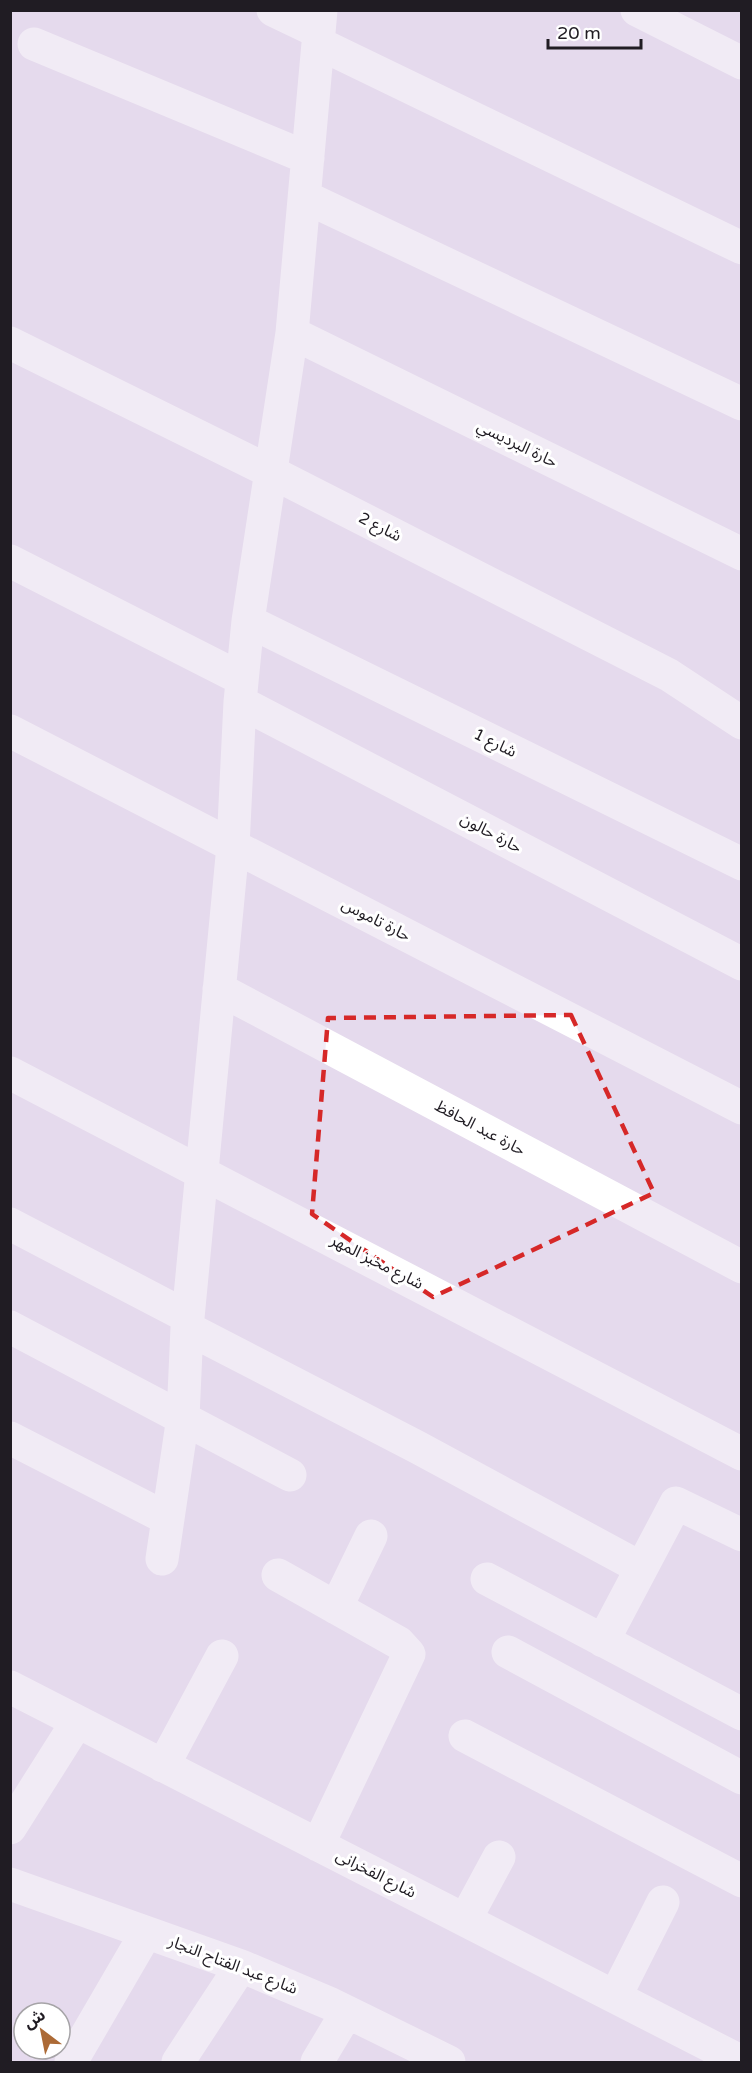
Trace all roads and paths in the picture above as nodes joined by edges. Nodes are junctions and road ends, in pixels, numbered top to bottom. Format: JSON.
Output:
{"nodes":[{"id":1,"x":273,"y":10,"type":"edge"},
{"id":2,"x":637,"y":10,"type":"edge"},
{"id":3,"x":319,"y":29,"type":"edge"},
{"id":4,"x":34,"y":44,"type":"dead end"},
{"id":5,"x":741,"y":63,"type":"edge"},
{"id":6,"x":308,"y":158,"type":"junction"},
{"id":7,"x":305,"y":197,"type":"junction"},
{"id":8,"x":741,"y":248,"type":"edge"},
{"id":9,"x":292,"y":333,"type":"junction"},
{"id":10,"x":10,"y":343,"type":"edge"},
{"id":11,"x":741,"y":404,"type":"edge"},
{"id":12,"x":271,"y":472,"type":"junction"},
{"id":13,"x":741,"y":554,"type":"edge"},
{"id":14,"x":10,"y":561,"type":"edge"},
{"id":15,"x":248,"y":621,"type":"junction"},
{"id":16,"x":241,"y":691,"type":"junction"},
{"id":17,"x":741,"y":723,"type":"edge"},
{"id":18,"x":10,"y":731,"type":"edge"},
{"id":19,"x":233,"y":846,"type":"junction"},
{"id":20,"x":741,"y":864,"type":"edge"},
{"id":21,"x":741,"y":964,"type":"edge"},
{"id":22,"x":219,"y":989,"type":"junction"},
{"id":23,"x":10,"y":1073,"type":"edge"},
{"id":24,"x":741,"y":1108,"type":"edge"},
{"id":25,"x":203,"y":1172,"type":"junction"},
{"id":26,"x":10,"y":1224,"type":"edge"},
{"id":27,"x":741,"y":1267,"type":"edge"},
{"id":28,"x":187,"y":1322,"type":"junction"},
{"id":29,"x":10,"y":1327,"type":"edge"},
{"id":30,"x":183,"y":1417,"type":"junction"},
{"id":31,"x":10,"y":1438,"type":"edge"},
{"id":32,"x":741,"y":1454,"type":"edge"},
{"id":33,"x":290,"y":1475,"type":"dead end"},
{"id":34,"x":168,"y":1519,"type":"junction"},
{"id":35,"x":741,"y":1535,"type":"edge"},
{"id":36,"x":371,"y":1536,"type":"dead end"},
{"id":37,"x":162,"y":1559,"type":"dead end"},
{"id":38,"x":641,"y":1568,"type":"junction"},
{"id":39,"x":278,"y":1575,"type":"dead end"},
{"id":40,"x":487,"y":1579,"type":"dead end"},
{"id":41,"x":336,"y":1608,"type":"junction"},
{"id":42,"x":603,"y":1641,"type":"junction"},
{"id":43,"x":508,"y":1652,"type":"dead end"},
{"id":44,"x":222,"y":1656,"type":"dead end"},
{"id":45,"x":10,"y":1687,"type":"edge"},
{"id":46,"x":741,"y":1714,"type":"edge"},
{"id":47,"x":77,"y":1722,"type":"junction"},
{"id":48,"x":465,"y":1736,"type":"dead end"},
{"id":49,"x":163,"y":1766,"type":"junction"},
{"id":50,"x":741,"y":1778,"type":"edge"},
{"id":51,"x":10,"y":1828,"type":"edge"},
{"id":52,"x":318,"y":1845,"type":"junction"},
{"id":53,"x":498,"y":1857,"type":"dead end"},
{"id":54,"x":741,"y":1881,"type":"edge"},
{"id":55,"x":10,"y":1884,"type":"edge"},
{"id":56,"x":663,"y":1902,"type":"dead end"},
{"id":57,"x":465,"y":1920,"type":"junction"},
{"id":58,"x":146,"y":1933,"type":"junction"},
{"id":59,"x":241,"y":1965,"type":"junction"},
{"id":60,"x":615,"y":1997,"type":"junction"},
{"id":61,"x":347,"y":2012,"type":"junction"},
{"id":62,"x":71,"y":2062,"type":"edge"},
{"id":63,"x":178,"y":2062,"type":"edge"},
{"id":64,"x":317,"y":2062,"type":"edge"},
{"id":65,"x":449,"y":2062,"type":"edge"},
{"id":66,"x":741,"y":2062,"type":"edge"}],
"edges":[{"from":1,"to":3,"type":"street"},
{"from":2,"to":5,"type":"street"},
{"from":3,"to":6,"type":"street"},
{"from":3,"to":8,"type":"street"},
{"from":4,"to":6,"type":"street"},
{"from":6,"to":7,"type":"street"},
{"from":7,"to":9,"type":"street"},
{"from":7,"to":11,"type":"street"},
{"from":9,"to":12,"type":"street"},
{"from":9,"to":13,"type":"street","name":"حارة البرديسي"},
{"from":10,"to":12,"type":"street","name":"شارع 2"},
{"from":12,"to":15,"type":"street"},
{"from":12,"to":17,"type":"street","name":"شارع 2"},
{"from":14,"to":16,"type":"street","name":"حارة حالون"},
{"from":15,"to":16,"type":"street"},
{"from":15,"to":20,"type":"street","name":"شارع 1"},
{"from":16,"to":19,"type":"street"},
{"from":16,"to":21,"type":"street","name":"حارة حالون"},
{"from":18,"to":19,"type":"street","name":"حارة تاموس"},
{"from":19,"to":22,"type":"street"},
{"from":19,"to":24,"type":"street","name":"حارة تاموس"},
{"from":22,"to":25,"type":"street"},
{"from":22,"to":27,"type":"street","name":"حارة عبد الحافظ"},
{"from":23,"to":25,"type":"street","name":"شارع مخبز المهر"},
{"from":25,"to":28,"type":"street"},
{"from":25,"to":32,"type":"street","name":"شارع مخبز المهر"},
{"from":26,"to":28,"type":"street"},
{"from":28,"to":30,"type":"street"},
{"from":28,"to":38,"type":"street"},
{"from":29,"to":30,"type":"street"},
{"from":30,"to":33,"type":"street"},
{"from":30,"to":34,"type":"street"},
{"from":31,"to":34,"type":"street"},
{"from":34,"to":37,"type":"street"},
{"from":35,"to":38,"type":"street"},
{"from":36,"to":41,"type":"street"},
{"from":38,"to":42,"type":"street"},
{"from":39,"to":41,"type":"street"},
{"from":40,"to":42,"type":"street"},
{"from":41,"to":52,"type":"street"},
{"from":42,"to":46,"type":"street"},
{"from":43,"to":50,"type":"street"},
{"from":44,"to":49,"type":"street"},
{"from":45,"to":47,"type":"street","name":"شارع الفخرانى"},
{"from":47,"to":49,"type":"street","name":"شارع الفخرانى"},
{"from":47,"to":51,"type":"street"},
{"from":48,"to":54,"type":"street"},
{"from":49,"to":52,"type":"street","name":"شارع الفخرانى"},
{"from":52,"to":57,"type":"street","name":"شارع الفخرانى"},
{"from":53,"to":57,"type":"street"},
{"from":55,"to":58,"type":"street","name":"شارع عبد الفتاح النجار"},
{"from":56,"to":60,"type":"street"},
{"from":57,"to":60,"type":"street","name":"شارع الفخرانى"},
{"from":58,"to":59,"type":"street","name":"شارع عبد الفتاح النجار"},
{"from":58,"to":62,"type":"street"},
{"from":59,"to":61,"type":"street","name":"شارع عبد الفتاح النجار"},
{"from":59,"to":63,"type":"street"},
{"from":60,"to":66,"type":"street","name":"شارع الفخرانى"},
{"from":61,"to":64,"type":"street"},
{"from":61,"to":65,"type":"street","name":"شارع عبد الفتاح النجار"}]}
